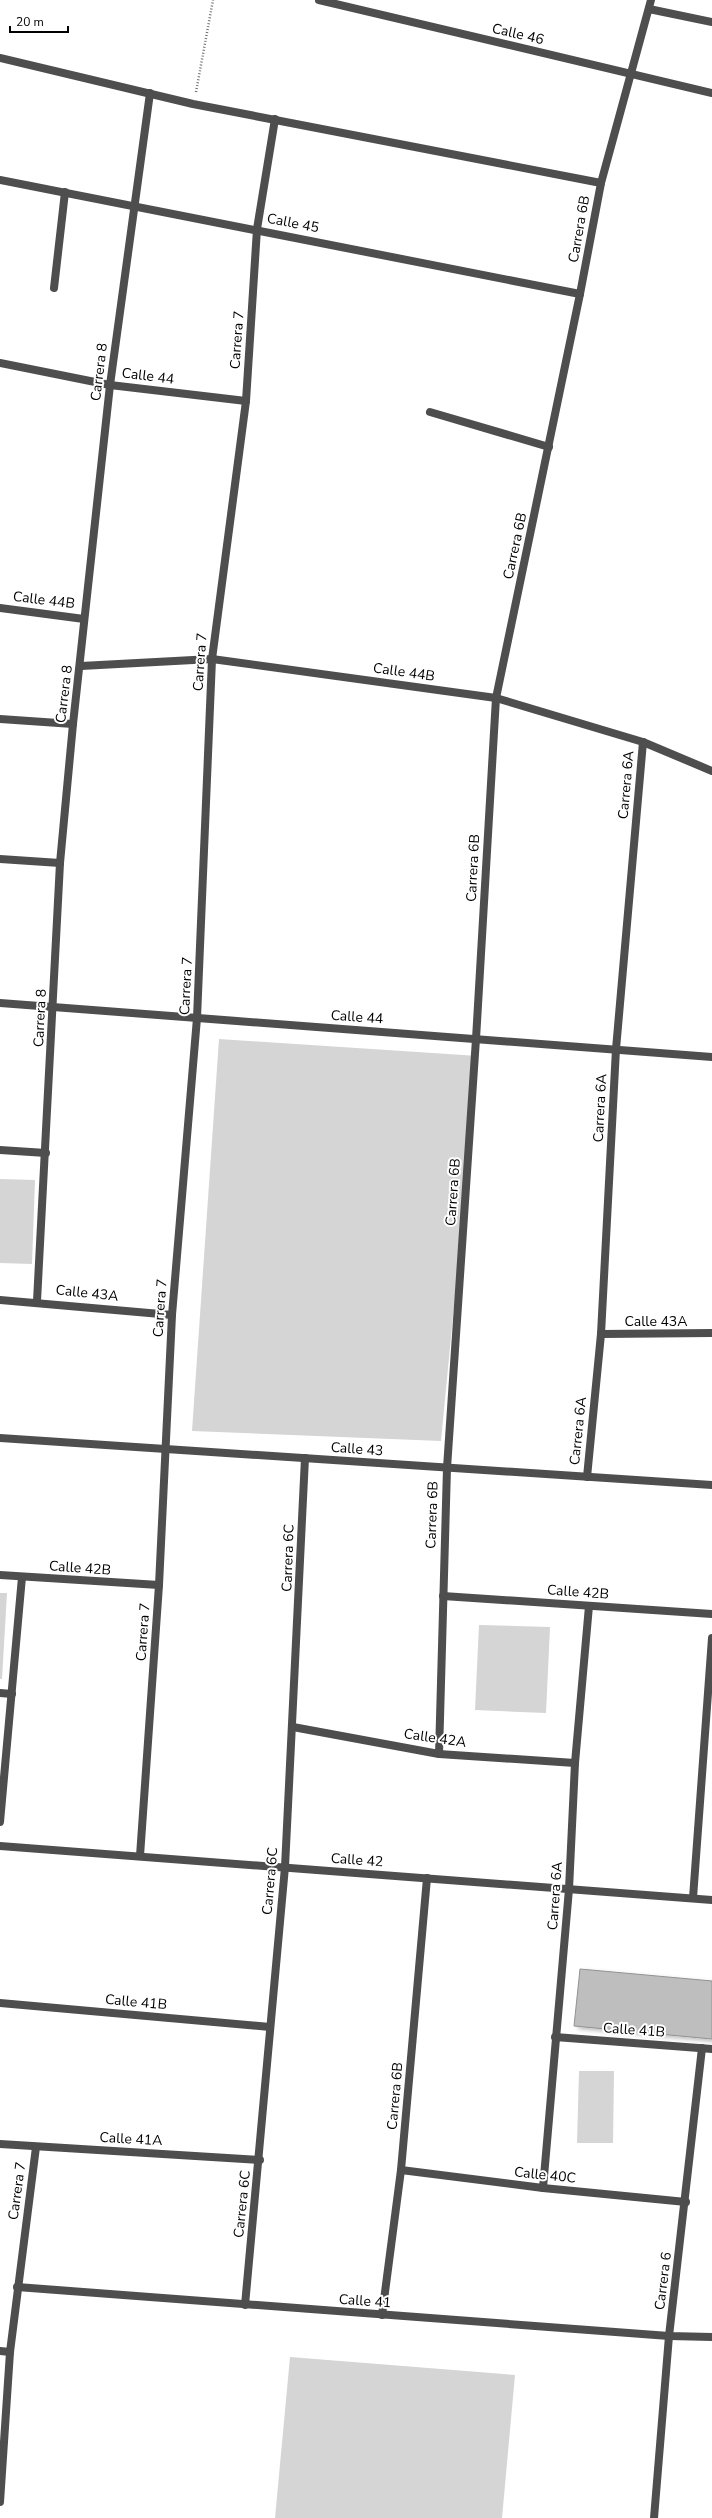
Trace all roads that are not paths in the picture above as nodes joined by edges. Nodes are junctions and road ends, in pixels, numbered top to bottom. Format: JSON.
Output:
{"nodes":[{"id":1,"x":319,"y":0,"type":"edge"},
{"id":2,"x":651,"y":0,"type":"edge"},
{"id":3,"x":649,"y":9,"type":"junction"},
{"id":4,"x":712,"y":22,"type":"edge"},
{"id":5,"x":0,"y":58,"type":"edge"},
{"id":6,"x":630,"y":75,"type":"junction"},
{"id":7,"x":150,"y":93,"type":"junction"},
{"id":8,"x":712,"y":93,"type":"edge"},
{"id":9,"x":275,"y":119,"type":"junction"},
{"id":10,"x":0,"y":180,"type":"edge"},
{"id":11,"x":601,"y":183,"type":"junction"},
{"id":12,"x":64,"y":192,"type":"junction"},
{"id":13,"x":135,"y":205,"type":"junction"},
{"id":14,"x":257,"y":229,"type":"junction"},
{"id":15,"x":54,"y":288,"type":"dead end"},
{"id":16,"x":580,"y":294,"type":"junction"},
{"id":17,"x":0,"y":363,"type":"edge"},
{"id":18,"x":110,"y":385,"type":"junction"},
{"id":19,"x":246,"y":402,"type":"junction"},
{"id":20,"x":430,"y":412,"type":"dead end"},
{"id":21,"x":548,"y":447,"type":"junction"},
{"id":22,"x":0,"y":608,"type":"edge"},
{"id":23,"x":84,"y":619,"type":"junction"},
{"id":24,"x":212,"y":659,"type":"junction"},
{"id":25,"x":81,"y":666,"type":"junction"},
{"id":26,"x":496,"y":698,"type":"junction"},
{"id":27,"x":0,"y":719,"type":"edge"},
{"id":28,"x":73,"y":724,"type":"junction"},
{"id":29,"x":643,"y":742,"type":"junction"},
{"id":30,"x":712,"y":771,"type":"edge"},
{"id":31,"x":0,"y":859,"type":"edge"},
{"id":32,"x":60,"y":863,"type":"junction"},
{"id":33,"x":0,"y":1003,"type":"edge"},
{"id":34,"x":53,"y":1007,"type":"junction"},
{"id":35,"x":197,"y":1018,"type":"junction"},
{"id":36,"x":476,"y":1039,"type":"junction"},
{"id":37,"x":616,"y":1049,"type":"junction"},
{"id":38,"x":712,"y":1057,"type":"edge"},
{"id":39,"x":0,"y":1150,"type":"edge"},
{"id":40,"x":46,"y":1153,"type":"junction"},
{"id":41,"x":0,"y":1300,"type":"edge"},
{"id":42,"x":36,"y":1301,"type":"junction"},
{"id":43,"x":172,"y":1315,"type":"junction"},
{"id":44,"x":712,"y":1333,"type":"edge"},
{"id":45,"x":601,"y":1334,"type":"junction"},
{"id":46,"x":0,"y":1438,"type":"edge"},
{"id":47,"x":166,"y":1449,"type":"junction"},
{"id":48,"x":305,"y":1458,"type":"junction"},
{"id":49,"x":447,"y":1468,"type":"junction"},
{"id":50,"x":587,"y":1477,"type":"junction"},
{"id":51,"x":712,"y":1485,"type":"edge"},
{"id":52,"x":0,"y":1575,"type":"edge"},
{"id":53,"x":22,"y":1577,"type":"junction"},
{"id":54,"x":159,"y":1585,"type":"junction"},
{"id":55,"x":443,"y":1596,"type":"junction"},
{"id":56,"x":590,"y":1606,"type":"junction"},
{"id":57,"x":712,"y":1614,"type":"edge"},
{"id":58,"x":712,"y":1638,"type":"edge"},
{"id":59,"x":0,"y":1694,"type":"edge"},
{"id":60,"x":12,"y":1694,"type":"junction"},
{"id":61,"x":294,"y":1727,"type":"junction"},
{"id":62,"x":439,"y":1754,"type":"junction"},
{"id":63,"x":575,"y":1763,"type":"junction"},
{"id":64,"x":0,"y":1822,"type":"edge"},
{"id":65,"x":0,"y":1846,"type":"edge"},
{"id":66,"x":140,"y":1856,"type":"junction"},
{"id":67,"x":285,"y":1867,"type":"junction"},
{"id":68,"x":427,"y":1878,"type":"junction"},
{"id":69,"x":569,"y":1889,"type":"junction"},
{"id":70,"x":693,"y":1898,"type":"junction"},
{"id":71,"x":712,"y":1900,"type":"edge"},
{"id":72,"x":0,"y":2003,"type":"edge"},
{"id":73,"x":270,"y":2027,"type":"junction"},
{"id":74,"x":555,"y":2037,"type":"junction"},
{"id":75,"x":702,"y":2048,"type":"junction"},
{"id":76,"x":712,"y":2049,"type":"edge"},
{"id":77,"x":0,"y":2144,"type":"edge"},
{"id":78,"x":36,"y":2147,"type":"junction"},
{"id":79,"x":260,"y":2160,"type":"junction"},
{"id":80,"x":401,"y":2170,"type":"junction"},
{"id":81,"x":543,"y":2188,"type":"junction"},
{"id":82,"x":686,"y":2202,"type":"junction"},
{"id":83,"x":17,"y":2287,"type":"junction"},
{"id":84,"x":245,"y":2305,"type":"junction"},
{"id":85,"x":382,"y":2315,"type":"junction"},
{"id":86,"x":669,"y":2336,"type":"junction"},
{"id":87,"x":712,"y":2337,"type":"edge"},
{"id":88,"x":0,"y":2351,"type":"edge"},
{"id":89,"x":10,"y":2352,"type":"junction"},
{"id":90,"x":0,"y":2502,"type":"edge"},
{"id":91,"x":654,"y":2518,"type":"edge"}],
"edges":[{"from":1,"to":6,"type":"street","name":"Calle 46"},
{"from":2,"to":3,"type":"street","name":"Carrera 6B"},
{"from":3,"to":4,"type":"street"},
{"from":3,"to":6,"type":"street","name":"Carrera 6B"},
{"from":5,"to":7,"type":"street"},
{"from":6,"to":8,"type":"street","name":"Calle 46"},
{"from":6,"to":11,"type":"street","name":"Carrera 6B"},
{"from":7,"to":9,"type":"street"},
{"from":7,"to":13,"type":"street","name":"Carrera 8"},
{"from":9,"to":11,"type":"street"},
{"from":9,"to":14,"type":"street","name":"Carrera 7"},
{"from":10,"to":12,"type":"street","name":"Calle 45"},
{"from":11,"to":16,"type":"street","name":"Carrera 6B"},
{"from":12,"to":13,"type":"street","name":"Calle 45"},
{"from":12,"to":15,"type":"street"},
{"from":13,"to":14,"type":"street","name":"Calle 45"},
{"from":13,"to":18,"type":"street","name":"Carrera 8"},
{"from":14,"to":16,"type":"street","name":"Calle 45"},
{"from":14,"to":19,"type":"street","name":"Carrera 7"},
{"from":16,"to":21,"type":"street","name":"Carrera 6B"},
{"from":17,"to":18,"type":"street","name":"Calle 44"},
{"from":18,"to":19,"type":"street","name":"Calle 44"},
{"from":18,"to":23,"type":"street","name":"Carrera 8"},
{"from":19,"to":24,"type":"street","name":"Carrera 7"},
{"from":20,"to":21,"type":"street"},
{"from":21,"to":26,"type":"street","name":"Carrera 6B"},
{"from":22,"to":23,"type":"street","name":"Calle 44B"},
{"from":23,"to":25,"type":"street","name":"Carrera 8"},
{"from":24,"to":25,"type":"street","name":"Calle 44B"},
{"from":24,"to":26,"type":"street","name":"Calle 44B"},
{"from":24,"to":35,"type":"street","name":"Carrera 7"},
{"from":25,"to":28,"type":"street","name":"Carrera 8"},
{"from":26,"to":29,"type":"street","name":"Calle 44B"},
{"from":26,"to":36,"type":"street","name":"Carrera 6B"},
{"from":27,"to":28,"type":"street"},
{"from":28,"to":32,"type":"street","name":"Carrera 8"},
{"from":29,"to":30,"type":"street","name":"Calle 44B"},
{"from":29,"to":37,"type":"street","name":"Carrera 6A"},
{"from":31,"to":32,"type":"street"},
{"from":32,"to":34,"type":"street","name":"Carrera 8"},
{"from":33,"to":34,"type":"street","name":"Calle 44"},
{"from":34,"to":35,"type":"street","name":"Calle 44"},
{"from":34,"to":40,"type":"street","name":"Carrera 8"},
{"from":35,"to":36,"type":"street","name":"Calle 44"},
{"from":35,"to":43,"type":"street","name":"Carrera 7"},
{"from":36,"to":37,"type":"street","name":"Calle 44"},
{"from":36,"to":49,"type":"street","name":"Carrera 6B"},
{"from":37,"to":38,"type":"street","name":"Calle 44"},
{"from":37,"to":45,"type":"street","name":"Carrera 6A"},
{"from":39,"to":40,"type":"street"},
{"from":40,"to":42,"type":"street","name":"Carrera 8"},
{"from":41,"to":42,"type":"street","name":"Calle 43A"},
{"from":42,"to":43,"type":"street","name":"Calle 43A"},
{"from":43,"to":47,"type":"street","name":"Carrera 7"},
{"from":44,"to":45,"type":"street","name":"Calle 43A"},
{"from":45,"to":50,"type":"street","name":"Carrera 6A"},
{"from":46,"to":47,"type":"street","name":"Calle 43"},
{"from":47,"to":48,"type":"street","name":"Calle 43"},
{"from":47,"to":54,"type":"street","name":"Carrera 7"},
{"from":48,"to":49,"type":"street","name":"Calle 43"},
{"from":48,"to":61,"type":"street","name":"Carrera 6C"},
{"from":49,"to":50,"type":"street","name":"Calle 43"},
{"from":49,"to":55,"type":"street","name":"Carrera 6B"},
{"from":50,"to":51,"type":"street","name":"Calle 43"},
{"from":52,"to":53,"type":"street","name":"Calle 42B"},
{"from":53,"to":54,"type":"street","name":"Calle 42B"},
{"from":53,"to":60,"type":"street"},
{"from":54,"to":66,"type":"street","name":"Carrera 7"},
{"from":55,"to":56,"type":"street","name":"Calle 42B"},
{"from":55,"to":62,"type":"street","name":"Carrera 6B"},
{"from":56,"to":57,"type":"street","name":"Calle 42B"},
{"from":56,"to":63,"type":"street","name":"Carrera 6A"},
{"from":58,"to":70,"type":"street"},
{"from":59,"to":60,"type":"street"},
{"from":60,"to":64,"type":"street"},
{"from":61,"to":62,"type":"street","name":"Calle 42A"},
{"from":61,"to":67,"type":"street","name":"Carrera 6C"},
{"from":62,"to":63,"type":"street","name":"Calle 42A"},
{"from":63,"to":69,"type":"street","name":"Carrera 6A"},
{"from":65,"to":66,"type":"street","name":"Calle 42"},
{"from":66,"to":67,"type":"street","name":"Calle 42"},
{"from":67,"to":68,"type":"street","name":"Calle 42"},
{"from":67,"to":73,"type":"street","name":"Carrera 6C"},
{"from":68,"to":69,"type":"street","name":"Calle 42"},
{"from":68,"to":80,"type":"street","name":"Carrera 6B"},
{"from":69,"to":70,"type":"street","name":"Calle 42"},
{"from":69,"to":74,"type":"street","name":"Carrera 6A"},
{"from":70,"to":71,"type":"street","name":"Calle 42"},
{"from":72,"to":73,"type":"street","name":"Calle 41B"},
{"from":73,"to":79,"type":"street","name":"Carrera 6C"},
{"from":74,"to":75,"type":"street","name":"Calle 41B"},
{"from":74,"to":81,"type":"street","name":"Carrera 6A"},
{"from":75,"to":76,"type":"street","name":"Calle 41B"},
{"from":75,"to":82,"type":"street","name":"Carrera 6"},
{"from":77,"to":78,"type":"street","name":"Calle 41A"},
{"from":78,"to":79,"type":"street","name":"Calle 41A"},
{"from":78,"to":83,"type":"street","name":"Carrera 7"},
{"from":79,"to":84,"type":"street","name":"Carrera 6C"},
{"from":80,"to":81,"type":"street","name":"Calle 40C"},
{"from":80,"to":85,"type":"street","name":"Carrera 6B"},
{"from":81,"to":82,"type":"street","name":"Calle 40C"},
{"from":82,"to":86,"type":"street","name":"Carrera 6"},
{"from":83,"to":84,"type":"street","name":"Calle 41"},
{"from":83,"to":89,"type":"street","name":"Carrera 7"},
{"from":84,"to":85,"type":"street","name":"Calle 41"},
{"from":85,"to":86,"type":"street","name":"Calle 41"},
{"from":86,"to":87,"type":"street","name":"Calle 41"},
{"from":86,"to":91,"type":"street","name":"Carrera 6"},
{"from":88,"to":89,"type":"street"},
{"from":89,"to":90,"type":"street","name":"Carrera 7"}]}
